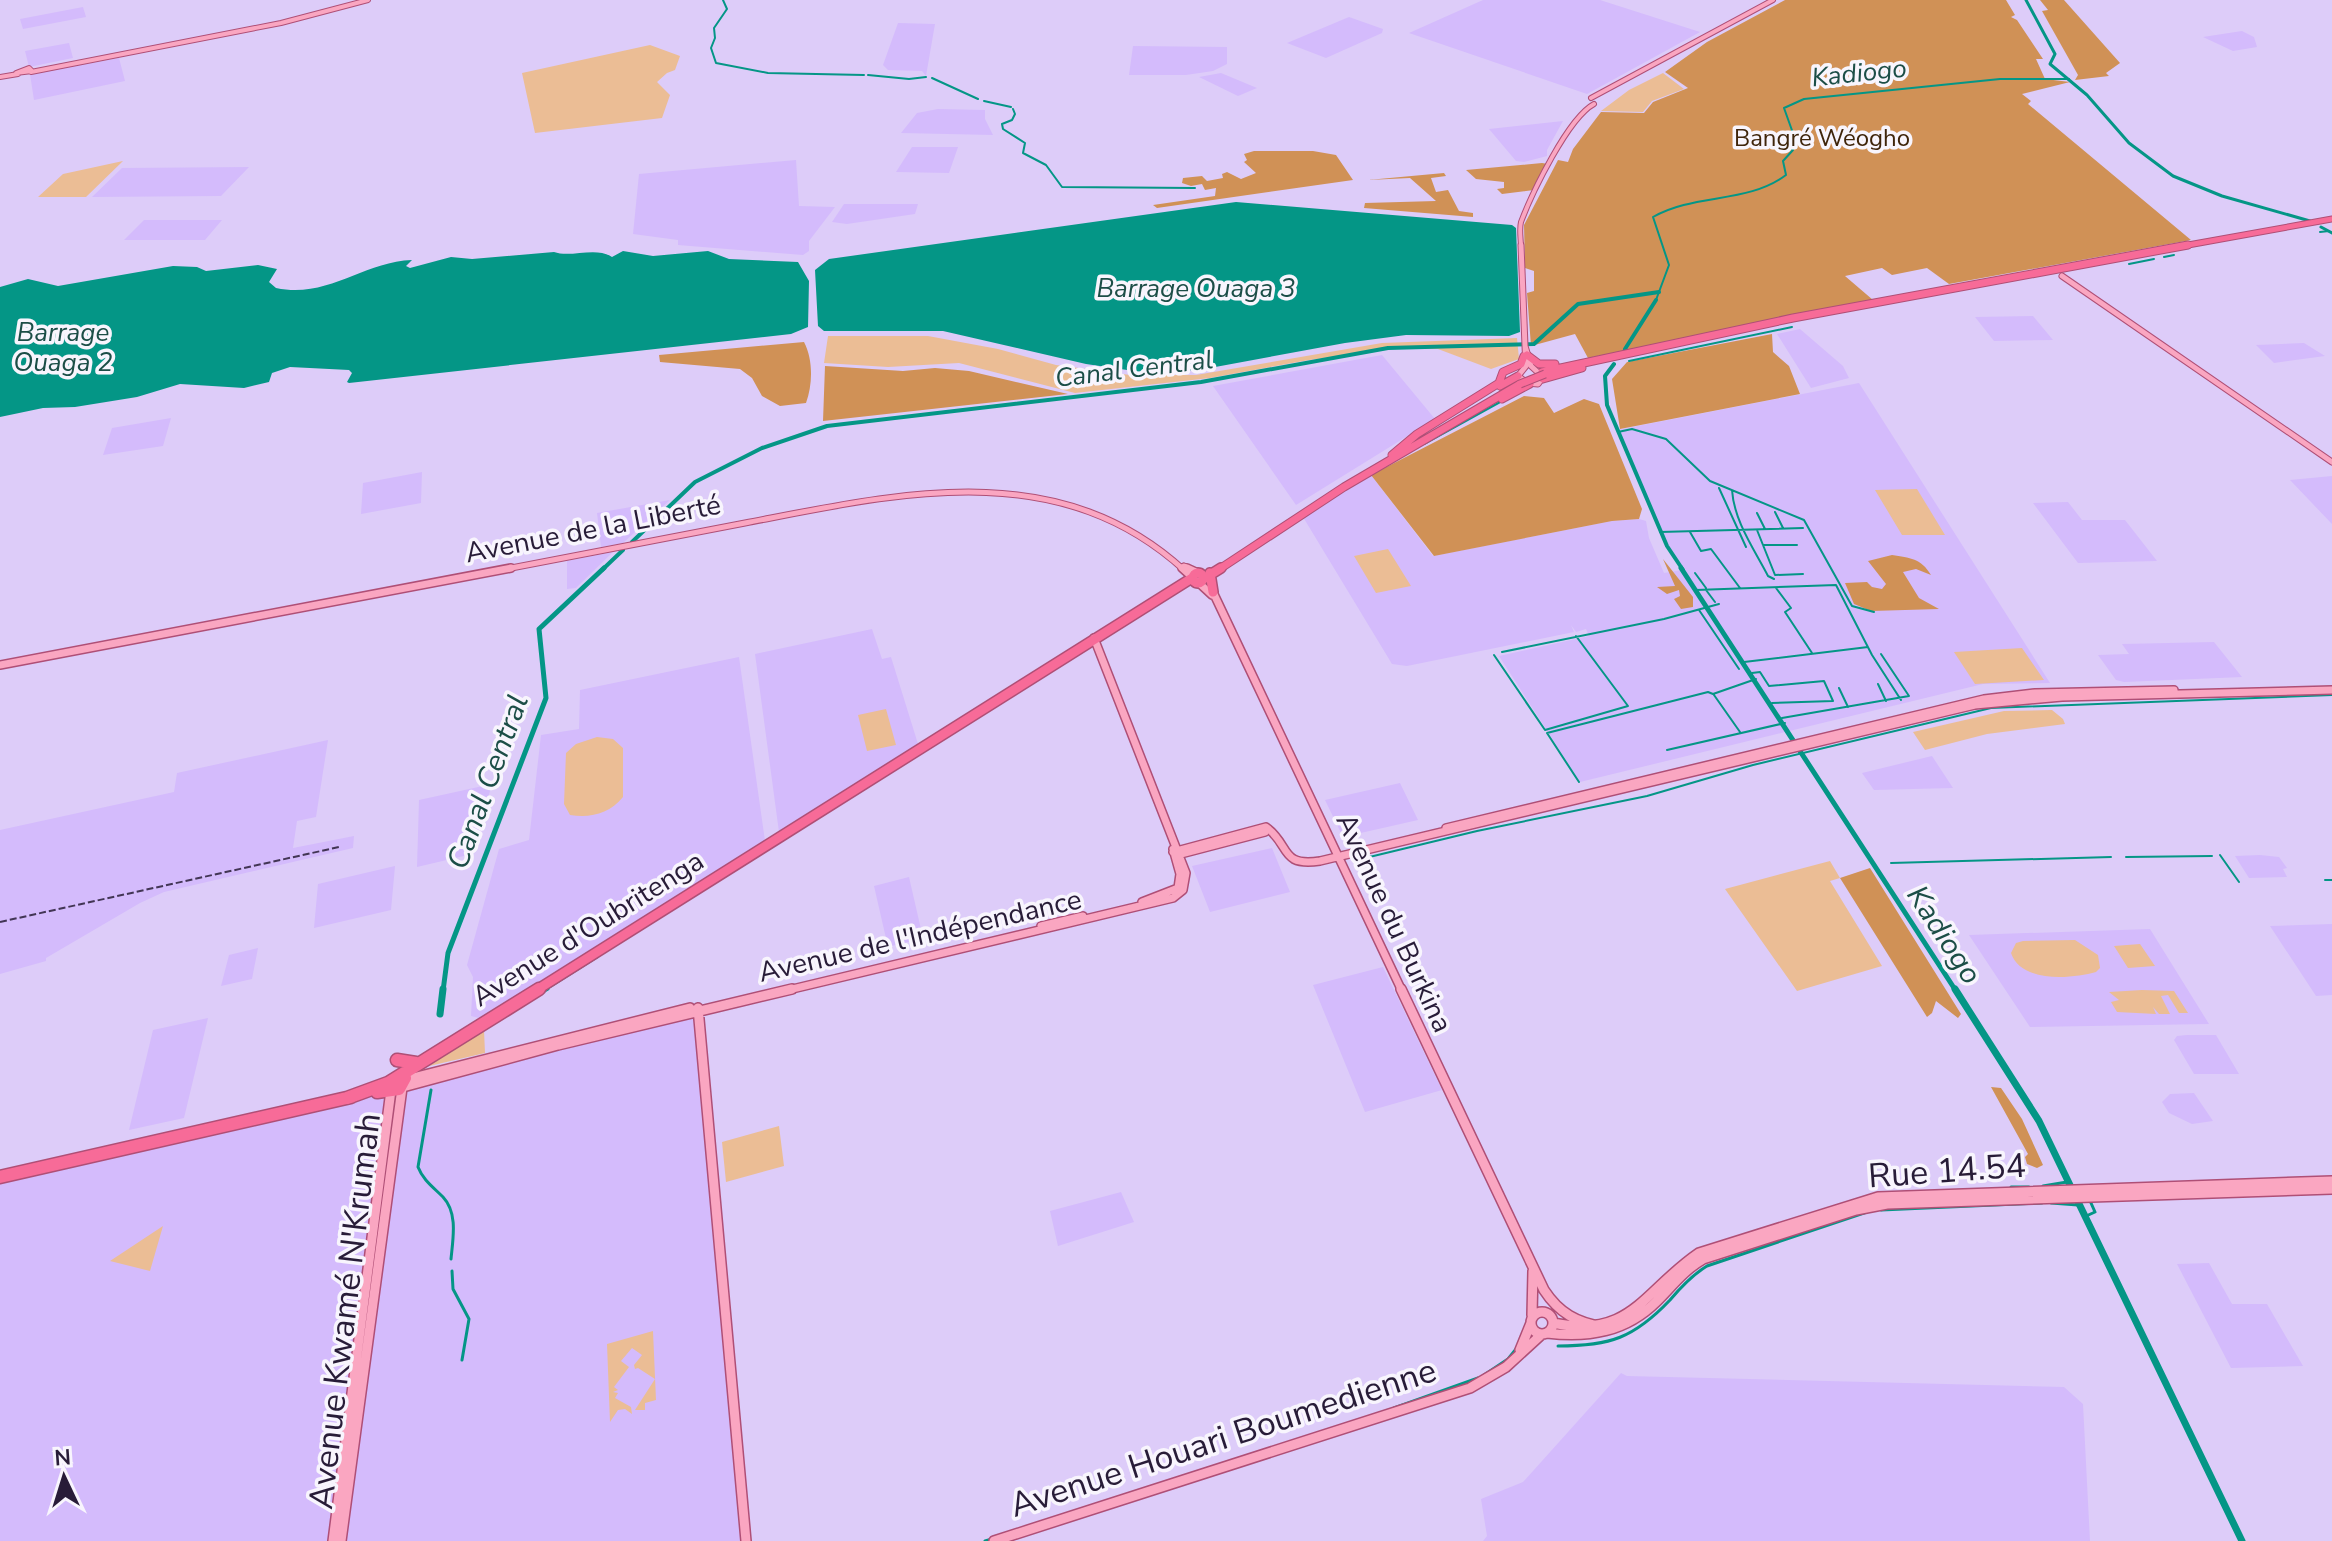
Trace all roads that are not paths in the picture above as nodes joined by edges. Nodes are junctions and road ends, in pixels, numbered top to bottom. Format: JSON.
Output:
{"nodes":[{"id":1,"x":366,"y":0,"type":"edge"},
{"id":2,"x":1773,"y":0,"type":"edge"},
{"id":3,"x":0,"y":76,"type":"edge"},
{"id":4,"x":2332,"y":221,"type":"edge"},
{"id":5,"x":2058,"y":273,"type":"junction"},
{"id":6,"x":1694,"y":342,"type":"junction"},
{"id":7,"x":1526,"y":355,"type":"junction"},
{"id":8,"x":1555,"y":364,"type":"junction"},
{"id":9,"x":1507,"y":370,"type":"junction"},
{"id":10,"x":1541,"y":374,"type":"junction"},
{"id":11,"x":1519,"y":378,"type":"junction"},
{"id":12,"x":1530,"y":384,"type":"junction"},
{"id":13,"x":1426,"y":437,"type":"junction"},
{"id":14,"x":1392,"y":455,"type":"junction"},
{"id":15,"x":2332,"y":462,"type":"edge"},
{"id":16,"x":1200,"y":577,"type":"junction"},
{"id":17,"x":1213,"y":594,"type":"joint"},
{"id":18,"x":1094,"y":638,"type":"junction"},
{"id":19,"x":0,"y":665,"type":"edge"},
{"id":20,"x":2332,"y":688,"type":"edge"},
{"id":21,"x":1175,"y":850,"type":"junction"},
{"id":22,"x":1337,"y":855,"type":"junction"},
{"id":23,"x":698,"y":1009,"type":"junction"},
{"id":24,"x":426,"y":1059,"type":"junction"},
{"id":25,"x":397,"y":1060,"type":"dead end"},
{"id":26,"x":398,"y":1084,"type":"junction"},
{"id":27,"x":0,"y":1177,"type":"edge"},
{"id":28,"x":2332,"y":1181,"type":"edge"},
{"id":29,"x":2332,"y":1189,"type":"edge"},
{"id":30,"x":2074,"y":1193,"type":"junction"},
{"id":31,"x":376,"y":1236,"type":"junction"},
{"id":32,"x":1533,"y":1269,"type":"junction"},
{"id":33,"x":1544,"y":1290,"type":"junction"},
{"id":34,"x":1531,"y":1319,"type":"junction"},
{"id":35,"x":1551,"y":1320,"type":"junction"},
{"id":36,"x":1604,"y":1327,"type":"junction"},
{"id":37,"x":1544,"y":1333,"type":"junction"},
{"id":38,"x":1571,"y":1337,"type":"junction"},
{"id":39,"x":1529,"y":1345,"type":"junction"},
{"id":40,"x":1518,"y":1355,"type":"junction"},
{"id":41,"x":333,"y":1541,"type":"edge"},
{"id":42,"x":341,"y":1541,"type":"edge"},
{"id":43,"x":746,"y":1541,"type":"edge"},
{"id":44,"x":994,"y":1541,"type":"edge"}],
"edges":[{"from":1,"to":3,"type":"main road"},
{"from":2,"to":7,"type":"main road"},
{"from":4,"to":5,"type":"highway"},
{"from":5,"to":6,"type":"highway"},
{"from":5,"to":15,"type":"main road"},
{"from":6,"to":8,"type":"highway"},
{"from":6,"to":10,"type":"highway"},
{"from":7,"to":8,"type":"highway"},
{"from":7,"to":9,"type":"highway"},
{"from":7,"to":10,"type":"main road"},
{"from":7,"to":11,"type":"main road"},
{"from":8,"to":10,"type":"highway"},
{"from":9,"to":11,"type":"highway"},
{"from":9,"to":14,"type":"highway"},
{"from":10,"to":11,"type":"highway","bridge":true},
{"from":10,"to":11,"type":"main road"},
{"from":10,"to":12,"type":"main road"},
{"from":11,"to":12,"type":"main road"},
{"from":11,"to":13,"type":"highway"},
{"from":12,"to":13,"type":"highway"},
{"from":13,"to":14,"type":"highway"},
{"from":13,"to":16,"type":"highway"},
{"from":14,"to":16,"type":"highway"},
{"from":16,"to":17,"type":"highway"},
{"from":16,"to":18,"type":"highway","name":"Avenue d'Oubritenga"},
{"from":16,"to":19,"type":"main road","name":"Avenue de la Liberté"},
{"from":17,"to":22,"type":"main road","name":"Avenue du Burkina"},
{"from":18,"to":21,"type":"main road","name":"Avenue de l'Indépendance"},
{"from":18,"to":24,"type":"highway","name":"Avenue d'Oubritenga"},
{"from":20,"to":22,"type":"main road"},
{"from":21,"to":22,"type":"main road"},
{"from":21,"to":23,"type":"main road","name":"Avenue de l'Indépendance"},
{"from":22,"to":32,"type":"main road","name":"Avenue du Burkina"},
{"from":23,"to":26,"type":"main road","name":"Avenue de l'Indépendance"},
{"from":23,"to":43,"type":"main road"},
{"from":24,"to":25,"type":"highway"},
{"from":24,"to":26,"type":"highway","name":"Avenue d'Oubritenga"},
{"from":26,"to":27,"type":"highway"},
{"from":26,"to":31,"type":"main road","name":"Avenue Kwamé N'Krumah"},
{"from":28,"to":30,"type":"main road","name":"Rue 14.54"},
{"from":29,"to":30,"type":"main road"},
{"from":30,"to":36,"type":"main road","name":"Rue 14.54"},
{"from":30,"to":38,"type":"main road","name":"Rue 14.54"},
{"from":31,"to":41,"type":"main road","name":"Avenue Kwamé N'Krumah"},
{"from":31,"to":42,"type":"main road","name":"Avenue Kwamé N'Krumah"},
{"from":32,"to":33,"type":"main road","name":"Avenue du Burkina"},
{"from":32,"to":34,"type":"main road"},
{"from":33,"to":35,"type":"main road"},
{"from":33,"to":36,"type":"main road"},
{"from":34,"to":35,"type":"main road"},
{"from":34,"to":37,"type":"main road"},
{"from":34,"to":40,"type":"main road"},
{"from":35,"to":36,"type":"main road"},
{"from":35,"to":37,"type":"main road","name":"Avenue Houari Boumedienne"},
{"from":37,"to":38,"type":"main road","name":"Rue 14.54"},
{"from":37,"to":39,"type":"main road","name":"Avenue Houari Boumedienne"},
{"from":38,"to":39,"type":"main road"},
{"from":39,"to":40,"type":"main road","name":"Avenue Houari Boumedienne"},
{"from":40,"to":44,"type":"main road","name":"Avenue Houari Boumedienne"}]}
